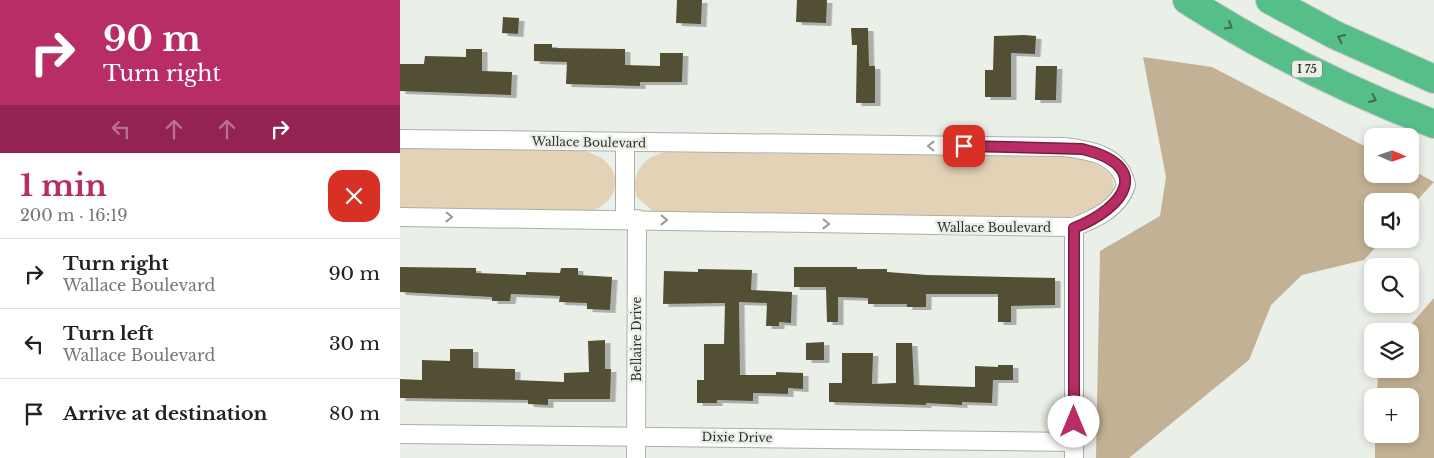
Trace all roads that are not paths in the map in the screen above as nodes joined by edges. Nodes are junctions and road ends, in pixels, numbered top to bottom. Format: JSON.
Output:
{"nodes":[{"id":1,"x":1187,"y":0,"type":"edge"},
{"id":2,"x":1270,"y":0,"type":"edge"},
{"id":3,"x":1434,"y":79,"type":"edge"},
{"id":4,"x":1434,"y":124,"type":"edge"},
{"id":5,"x":400,"y":139,"type":"edge"},
{"id":6,"x":625,"y":142,"type":"junction"},
{"id":7,"x":400,"y":217,"type":"edge"},
{"id":8,"x":631,"y":219,"type":"junction"},
{"id":9,"x":1074,"y":228,"type":"junction"},
{"id":10,"x":400,"y":434,"type":"edge"},
{"id":11,"x":636,"y":436,"type":"junction"},
{"id":12,"x":1074,"y":450,"type":"edge"},
{"id":13,"x":636,"y":458,"type":"edge"}],
"edges":[{"from":1,"to":4,"type":"highway","number":"I 75","one_way":true},
{"from":3,"to":2,"type":"highway","one_way":true},
{"from":5,"to":6,"type":"street","name":"Wallace Boulevard"},
{"from":6,"to":8,"type":"street","name":"Bellaire Drive"},
{"from":9,"to":6,"type":"street","name":"Wallace Boulevard","one_way":true},
{"from":7,"to":8,"type":"street","name":"Wallace Boulevard","one_way":true},
{"from":8,"to":9,"type":"street","name":"Wallace Boulevard","one_way":true},
{"from":8,"to":11,"type":"street","name":"Bellaire Drive"},
{"from":9,"to":12,"type":"street"},
{"from":10,"to":11,"type":"street","name":"Dixie Drive"},
{"from":11,"to":12,"type":"street","name":"Dixie Drive"},
{"from":11,"to":13,"type":"street","name":"Bellaire Drive"}]}
